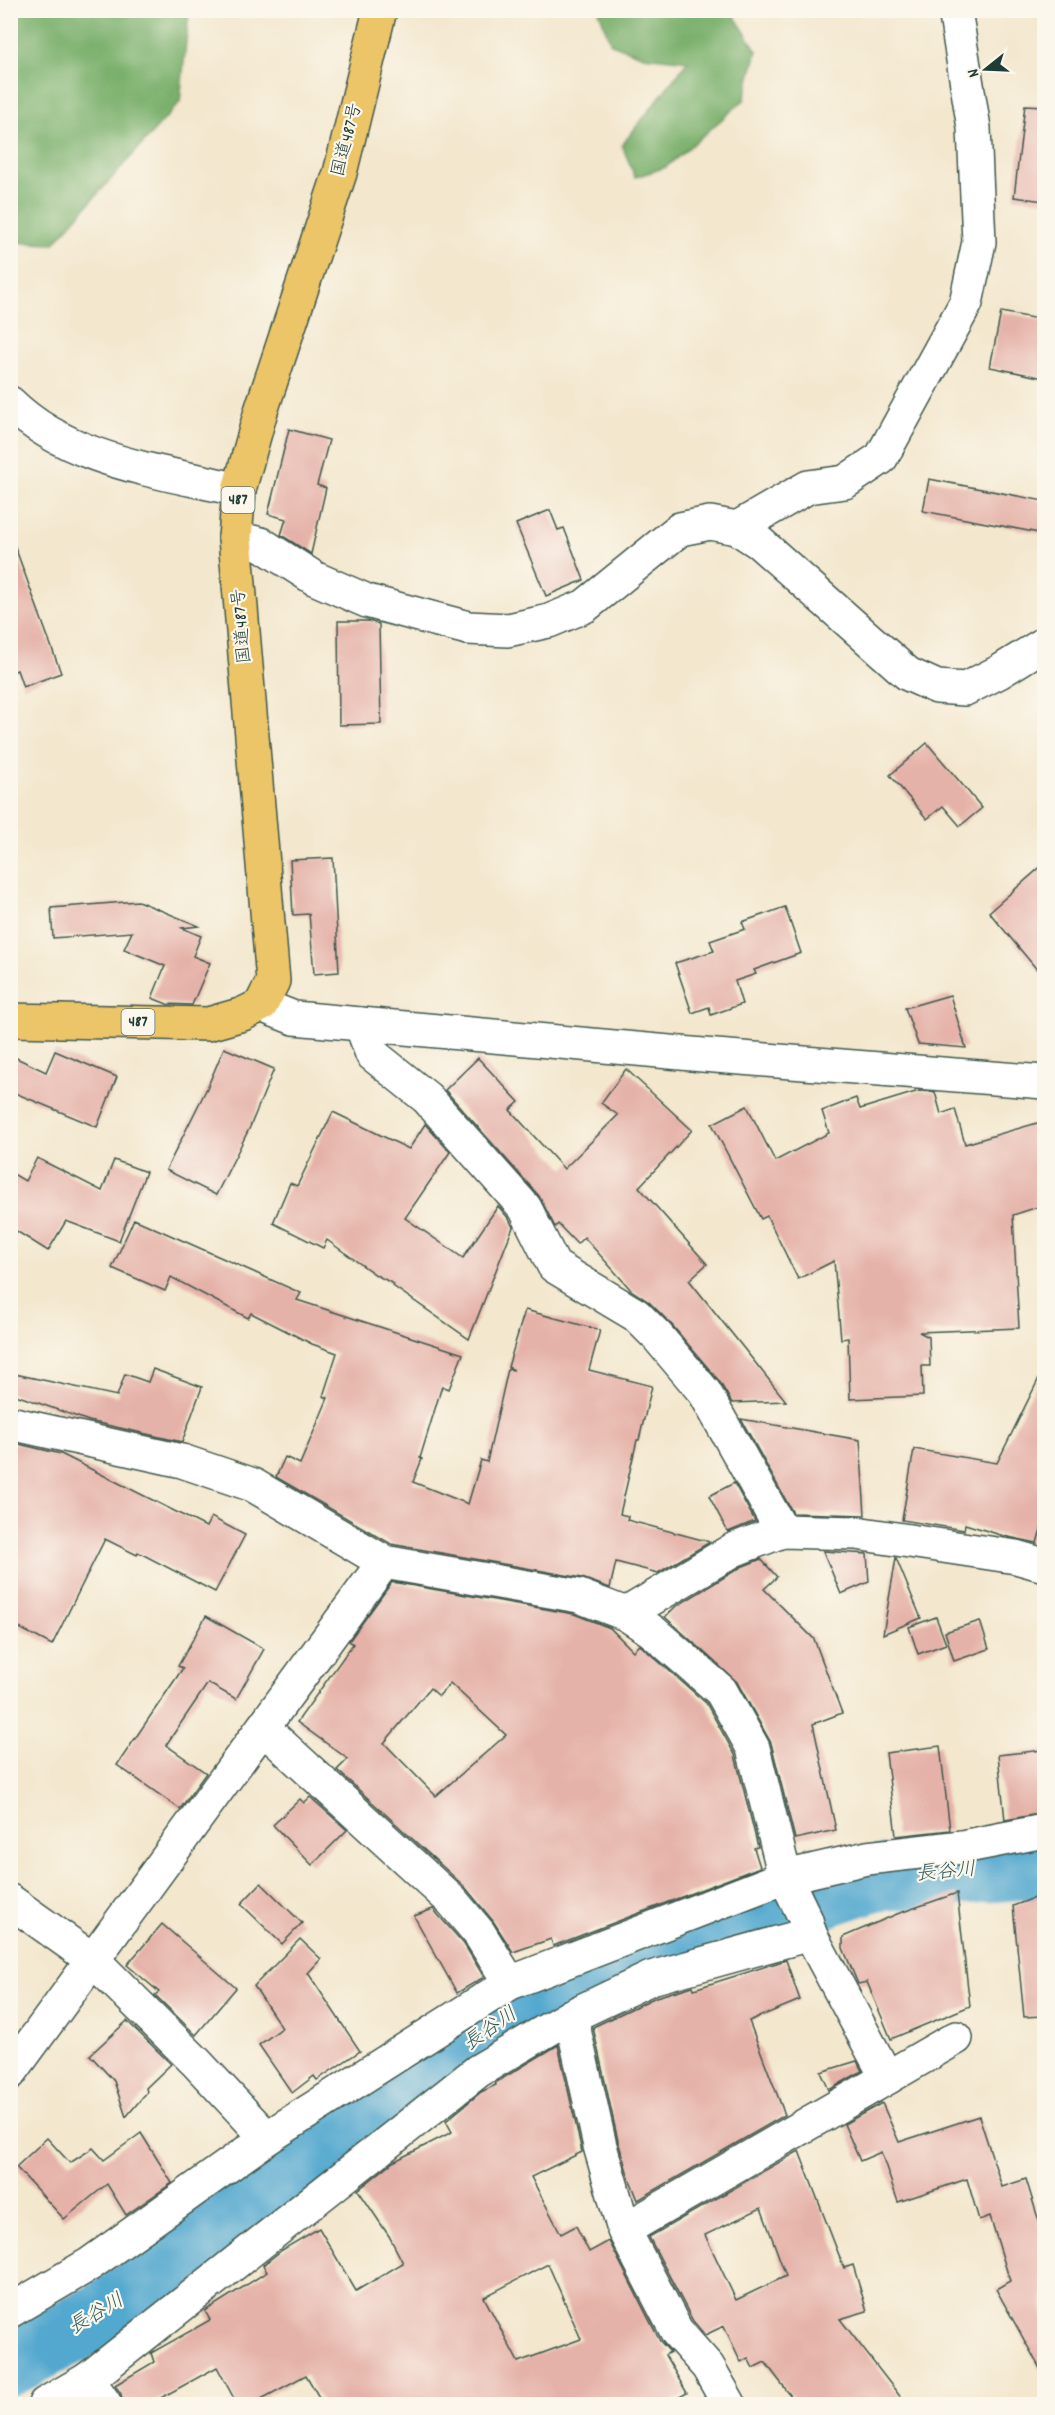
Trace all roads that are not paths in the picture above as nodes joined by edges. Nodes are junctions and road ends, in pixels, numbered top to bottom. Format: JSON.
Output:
{"nodes":[{"id":1,"x":380,"y":10,"type":"edge"},
{"id":2,"x":956,"y":10,"type":"edge"},
{"id":3,"x":10,"y":403,"type":"edge"},
{"id":4,"x":239,"y":490,"type":"junction"},
{"id":5,"x":737,"y":528,"type":"junction"},
{"id":6,"x":235,"y":538,"type":"junction"},
{"id":7,"x":1044,"y":644,"type":"edge"},
{"id":8,"x":261,"y":1005,"type":"junction"},
{"id":9,"x":10,"y":1020,"type":"edge"},
{"id":10,"x":361,"y":1024,"type":"junction"},
{"id":11,"x":1044,"y":1082,"type":"edge"},
{"id":12,"x":10,"y":1423,"type":"edge"},
{"id":13,"x":782,"y":1531,"type":"junction"},
{"id":14,"x":384,"y":1562,"type":"junction"},
{"id":15,"x":1044,"y":1565,"type":"edge"},
{"id":16,"x":626,"y":1614,"type":"junction"},
{"id":17,"x":263,"y":1728,"type":"junction"},
{"id":18,"x":1044,"y":1831,"type":"edge"},
{"id":19,"x":789,"y":1883,"type":"junction"},
{"id":20,"x":10,"y":1901,"type":"edge"},
{"id":21,"x":808,"y":1927,"type":"junction"},
{"id":22,"x":93,"y":1960,"type":"junction"},
{"id":23,"x":510,"y":1983,"type":"junction"},
{"id":24,"x":571,"y":2016,"type":"junction"},
{"id":25,"x":956,"y":2038,"type":"dead end"},
{"id":26,"x":10,"y":2073,"type":"edge"},
{"id":27,"x":887,"y":2078,"type":"junction"},
{"id":28,"x":267,"y":2138,"type":"junction"},
{"id":29,"x":624,"y":2230,"type":"junction"},
{"id":30,"x":10,"y":2311,"type":"edge"},
{"id":31,"x":96,"y":2392,"type":"edge"},
{"id":32,"x":45,"y":2404,"type":"edge"},
{"id":33,"x":729,"y":2404,"type":"edge"}],
"edges":[{"from":1,"to":4,"type":"highway","name":"国道487号","number":"487"},
{"from":2,"to":5,"type":"street"},
{"from":3,"to":4,"type":"street"},
{"from":4,"to":6,"type":"highway","name":"国道487号","number":"487"},
{"from":5,"to":6,"type":"street"},
{"from":5,"to":7,"type":"street"},
{"from":6,"to":8,"type":"highway","name":"国道487号","number":"487"},
{"from":8,"to":9,"type":"highway","number":"487"},
{"from":8,"to":10,"type":"street"},
{"from":10,"to":11,"type":"street"},
{"from":10,"to":13,"type":"street"},
{"from":12,"to":14,"type":"street"},
{"from":13,"to":15,"type":"street"},
{"from":13,"to":16,"type":"street"},
{"from":14,"to":16,"type":"street"},
{"from":14,"to":17,"type":"street"},
{"from":16,"to":19,"type":"street"},
{"from":17,"to":22,"type":"street"},
{"from":17,"to":23,"type":"street"},
{"from":18,"to":19,"type":"street"},
{"from":19,"to":21,"type":"street"},
{"from":19,"to":23,"type":"street"},
{"from":20,"to":22,"type":"street"},
{"from":21,"to":24,"type":"street"},
{"from":21,"to":27,"type":"street"},
{"from":22,"to":26,"type":"street"},
{"from":22,"to":28,"type":"street"},
{"from":23,"to":28,"type":"street"},
{"from":24,"to":29,"type":"street"},
{"from":24,"to":31,"type":"street"},
{"from":25,"to":27,"type":"street"},
{"from":27,"to":29,"type":"street"},
{"from":28,"to":30,"type":"street"},
{"from":29,"to":33,"type":"street"},
{"from":31,"to":32,"type":"street"}]}
